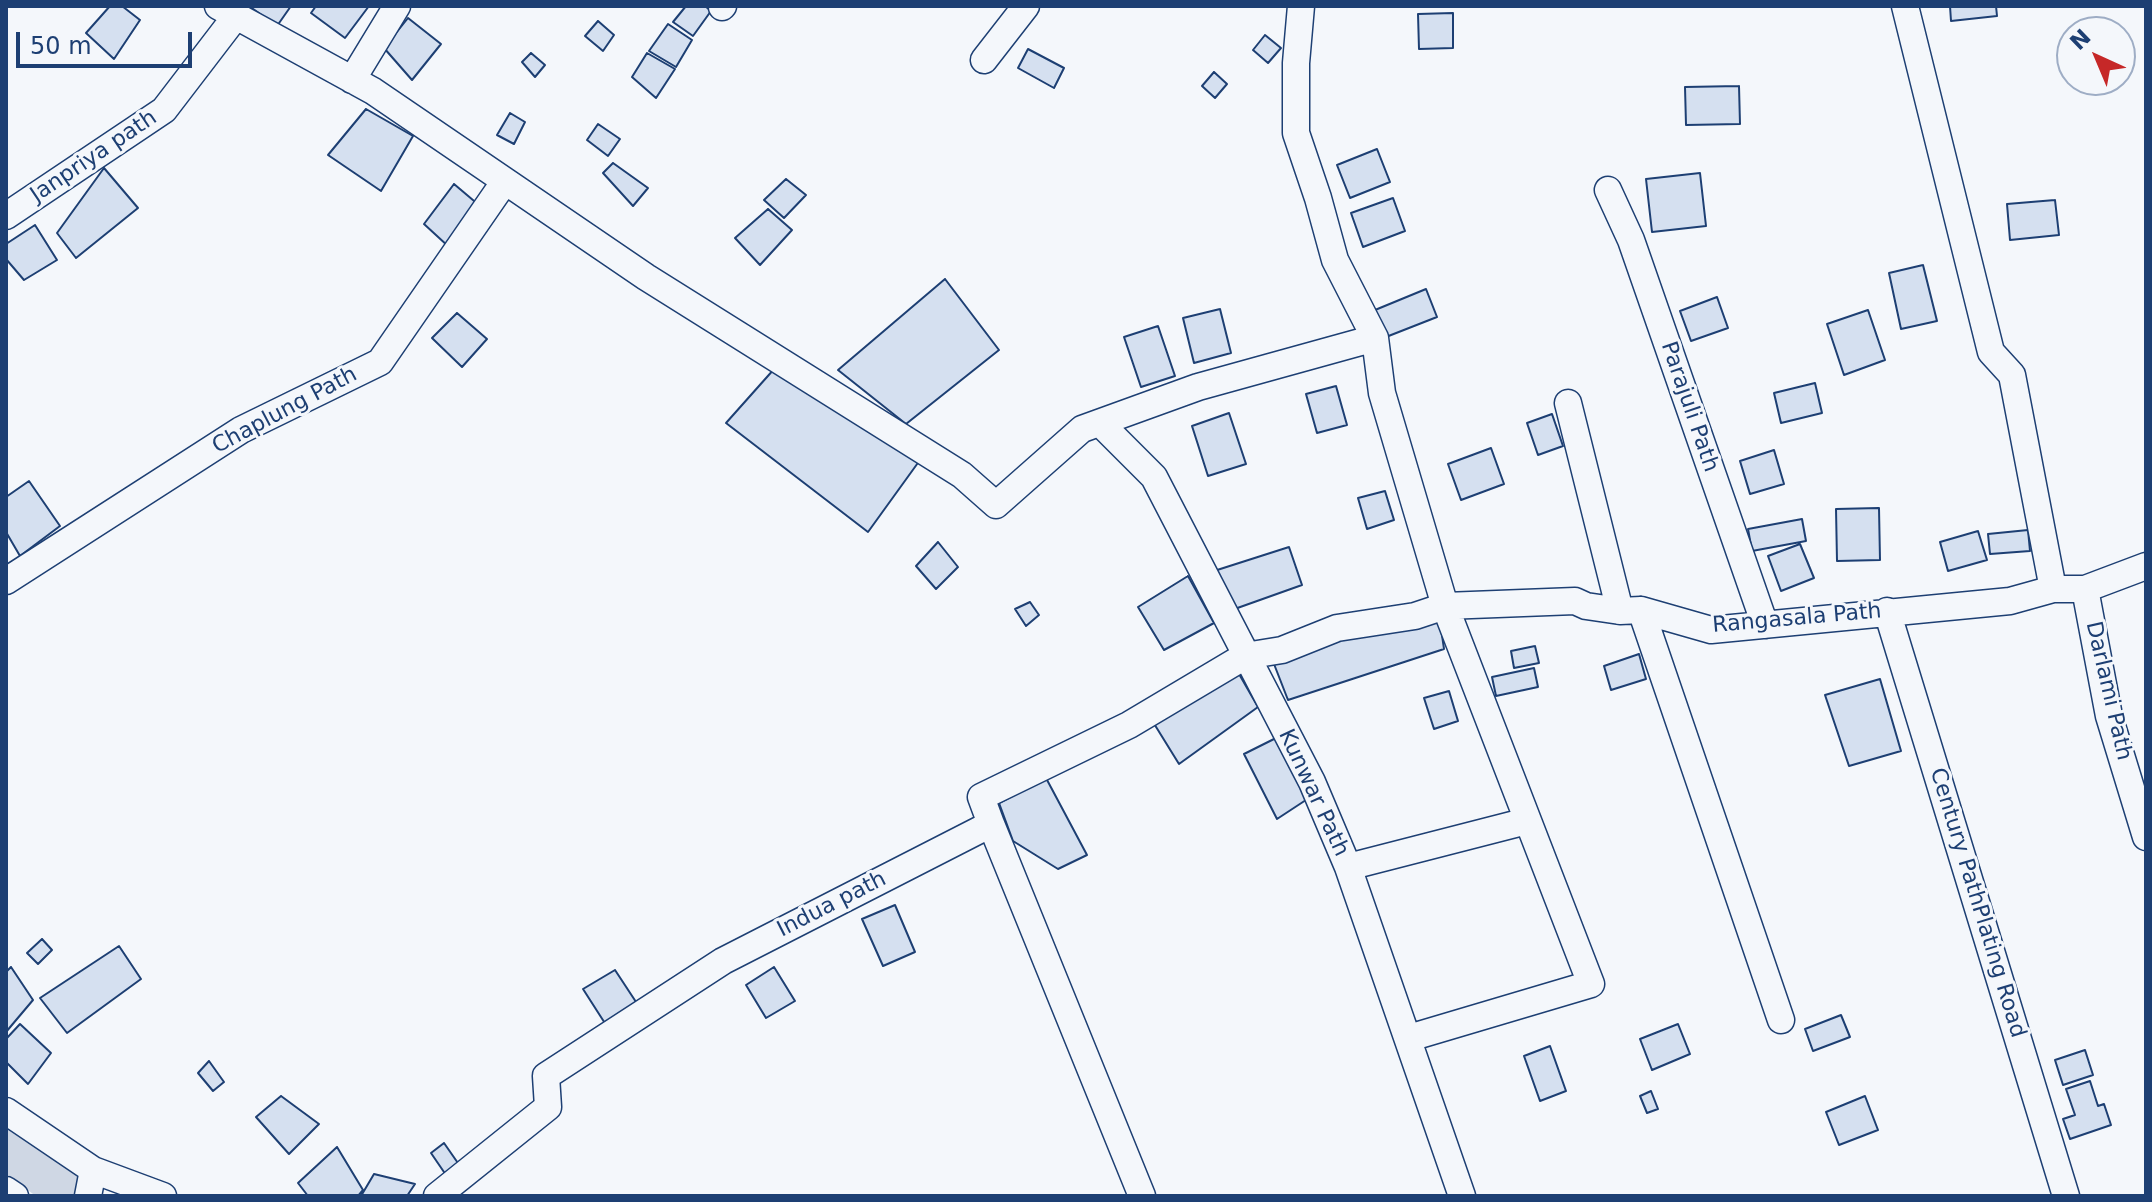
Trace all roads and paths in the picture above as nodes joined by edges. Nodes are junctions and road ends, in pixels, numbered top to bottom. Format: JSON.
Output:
{"nodes":[{"id":1,"x":397,"y":6,"type":"edge"},
{"id":2,"x":1026,"y":6,"type":"edge"},
{"id":3,"x":1301,"y":6,"type":"edge"},
{"id":4,"x":1905,"y":6,"type":"edge"},
{"id":5,"x":227,"y":11,"type":"edge"},
{"id":6,"x":984,"y":60,"type":"dead end"},
{"id":7,"x":352,"y":80,"type":"junction"},
{"id":8,"x":505,"y":181,"type":"junction"},
{"id":9,"x":1608,"y":190,"type":"dead end"},
{"id":10,"x":6,"y":216,"type":"edge"},
{"id":11,"x":1375,"y":338,"type":"junction"},
{"id":12,"x":1568,"y":403,"type":"dead end"},
{"id":13,"x":1100,"y":423,"type":"junction"},
{"id":14,"x":2146,"y":566,"type":"edge"},
{"id":15,"x":6,"y":581,"type":"edge"},
{"id":16,"x":2053,"y":589,"type":"junction"},
{"id":17,"x":2085,"y":589,"type":"junction"},
{"id":18,"x":1445,"y":606,"type":"junction"},
{"id":19,"x":1630,"y":610,"type":"junction"},
{"id":20,"x":1887,"y":611,"type":"junction"},
{"id":21,"x":1765,"y":625,"type":"junction"},
{"id":22,"x":1245,"y":656,"type":"junction"},
{"id":23,"x":1527,"y":821,"type":"junction"},
{"id":24,"x":991,"y":824,"type":"junction"},
{"id":25,"x":2146,"y":837,"type":"edge"},
{"id":26,"x":1348,"y":867,"type":"junction"},
{"id":27,"x":1781,"y":1020,"type":"dead end"},
{"id":28,"x":1409,"y":1038,"type":"junction"},
{"id":29,"x":6,"y":1111,"type":"edge"},
{"id":30,"x":93,"y":1170,"type":"junction"},
{"id":31,"x":6,"y":1190,"type":"edge"},
{"id":32,"x":15,"y":1196,"type":"edge"},
{"id":33,"x":88,"y":1196,"type":"edge"},
{"id":34,"x":163,"y":1196,"type":"edge"},
{"id":35,"x":437,"y":1196,"type":"edge"},
{"id":36,"x":1142,"y":1196,"type":"edge"},
{"id":37,"x":1462,"y":1196,"type":"edge"},
{"id":38,"x":2066,"y":1196,"type":"edge"}],
"edges":[{"from":1,"to":7,"type":"street"},
{"from":2,"to":6,"type":"street"},
{"from":3,"to":11,"type":"street"},
{"from":4,"to":16,"type":"street"},
{"from":5,"to":7,"type":"street"},
{"from":5,"to":10,"type":"street","name":"Janpriya path"},
{"from":7,"to":8,"type":"street"},
{"from":8,"to":13,"type":"street"},
{"from":8,"to":15,"type":"street","name":"Chaplung Path"},
{"from":9,"to":21,"type":"street","name":"Parajuli Path"},
{"from":11,"to":13,"type":"street"},
{"from":11,"to":18,"type":"street"},
{"from":12,"to":19,"type":"street"},
{"from":13,"to":22,"type":"street","name":"Kunwar Path"},
{"from":14,"to":17,"type":"street","name":"Rangasala Path"},
{"from":16,"to":17,"type":"street","name":"Rangasala Path"},
{"from":16,"to":20,"type":"street","name":"Rangasala Path"},
{"from":17,"to":25,"type":"street","name":"Darlami Path"},
{"from":18,"to":19,"type":"street","name":"Rangasala Path"},
{"from":18,"to":22,"type":"street","name":"Rangasala Path"},
{"from":18,"to":23,"type":"street"},
{"from":19,"to":21,"type":"street","name":"Rangasala Path"},
{"from":19,"to":27,"type":"street"},
{"from":20,"to":21,"type":"street","name":"Rangasala Path"},
{"from":20,"to":38,"type":"street","name":"Century PathPlating Road"},
{"from":22,"to":24,"type":"street"},
{"from":22,"to":26,"type":"street","name":"Kunwar Path"},
{"from":23,"to":26,"type":"street"},
{"from":23,"to":28,"type":"street"},
{"from":24,"to":35,"type":"street","name":"Indua path"},
{"from":24,"to":36,"type":"street"},
{"from":26,"to":28,"type":"street","name":"Kunwar Path"},
{"from":28,"to":37,"type":"street","name":"Kunwar Path"},
{"from":29,"to":30,"type":"street"},
{"from":30,"to":33,"type":"street"},
{"from":30,"to":34,"type":"street"},
{"from":31,"to":32,"type":"street"}]}
